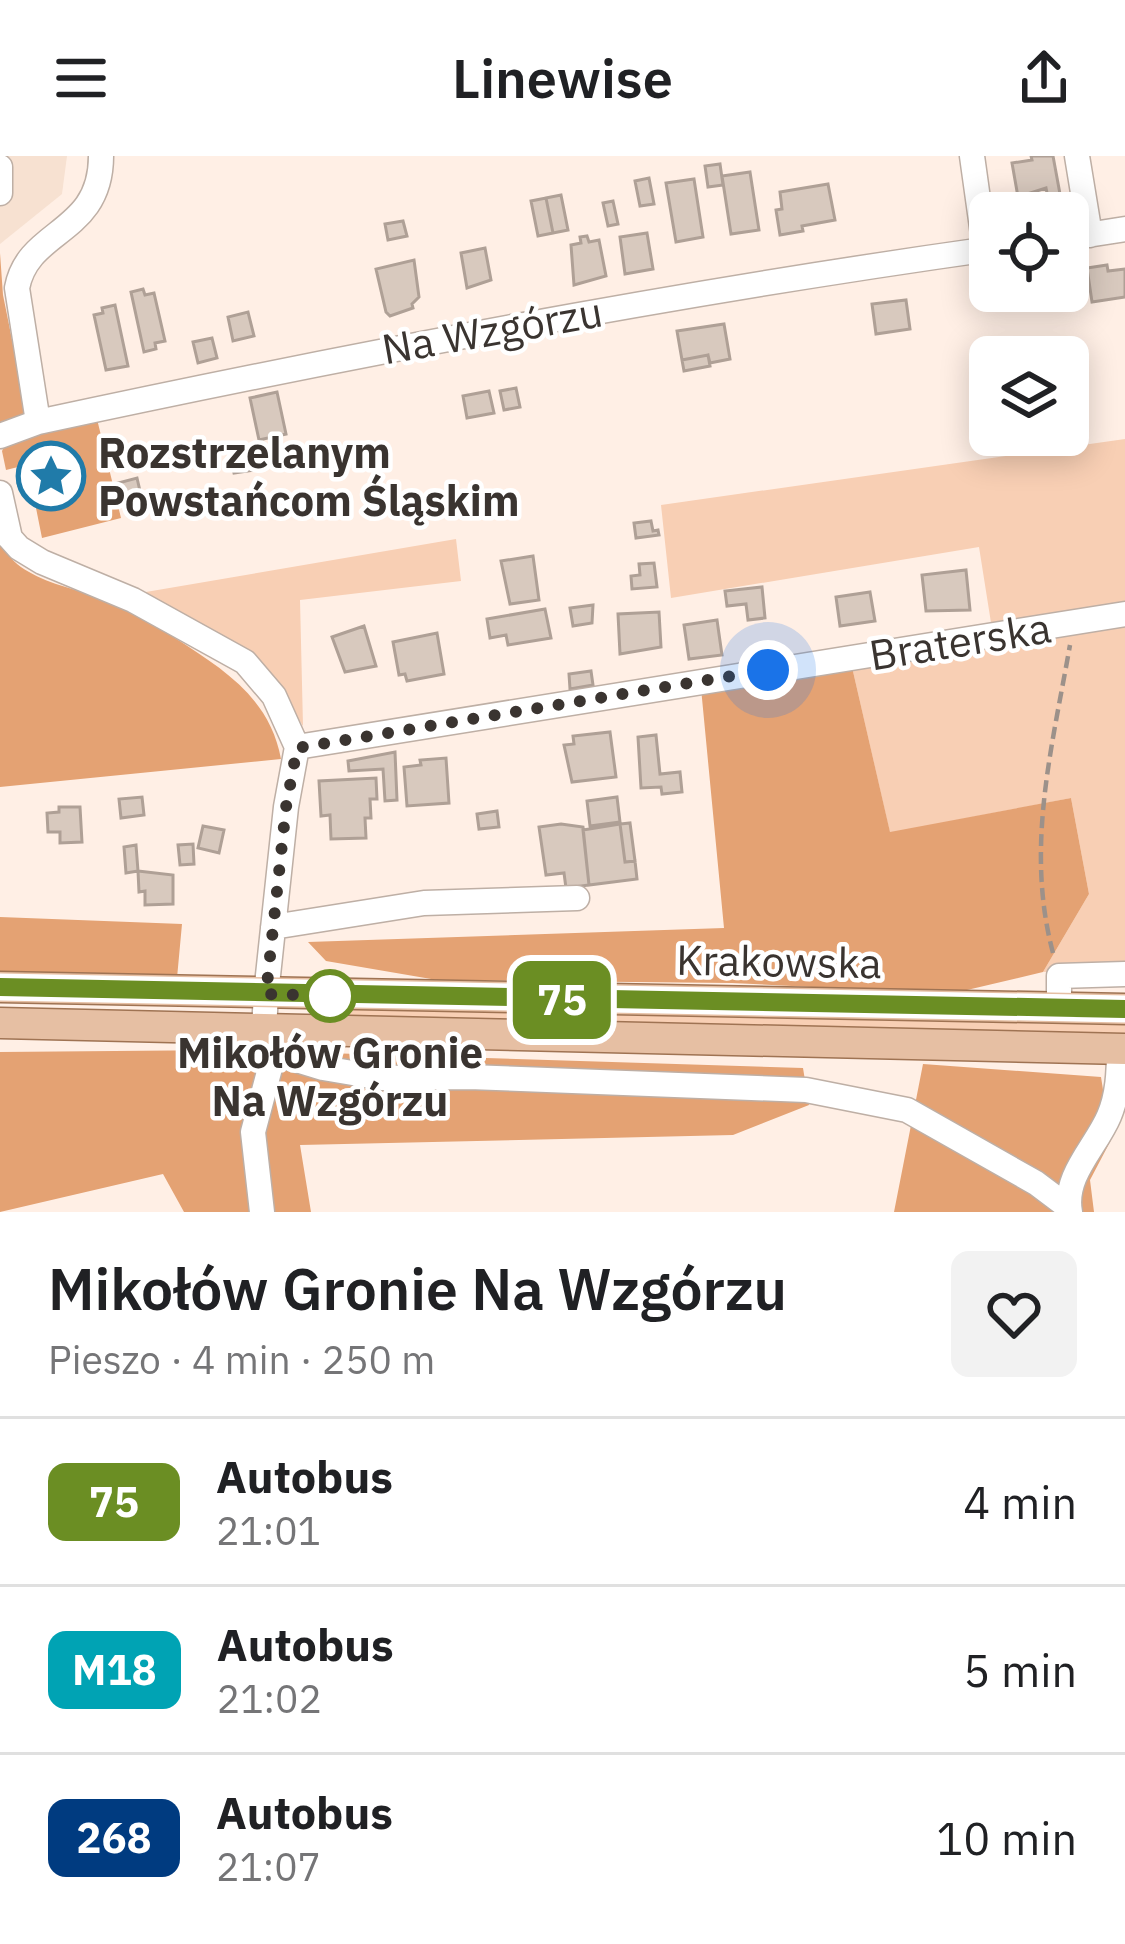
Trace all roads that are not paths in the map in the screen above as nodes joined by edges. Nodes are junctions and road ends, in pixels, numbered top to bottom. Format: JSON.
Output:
{"nodes":[{"id":1,"x":101,"y":156,"type":"edge"},
{"id":2,"x":972,"y":156,"type":"edge"},
{"id":3,"x":1077,"y":156,"type":"edge"},
{"id":4,"x":0,"y":167,"type":"edge"},
{"id":5,"x":978,"y":192,"type":"edge"},
{"id":6,"x":1078,"y":192,"type":"edge"},
{"id":7,"x":0,"y":193,"type":"edge"},
{"id":8,"x":1125,"y":229,"type":"edge"},
{"id":9,"x":1089,"y":234,"type":"edge"},
{"id":10,"x":969,"y":252,"type":"edge"},
{"id":11,"x":38,"y":422,"type":"junction"},
{"id":12,"x":0,"y":436,"type":"edge"},
{"id":13,"x":9,"y":489,"type":"edge"},
{"id":14,"x":1125,"y":614,"type":"edge"},
{"id":15,"x":297,"y":748,"type":"junction"},
{"id":16,"x":577,"y":898,"type":"dead end"},
{"id":17,"x":273,"y":927,"type":"junction"},
{"id":18,"x":1125,"y":974,"type":"edge"},
{"id":19,"x":0,"y":987,"type":"edge"},
{"id":20,"x":266,"y":994,"type":"junction"},
{"id":21,"x":1059,"y":1008,"type":"junction"},
{"id":22,"x":1125,"y":1009,"type":"edge"},
{"id":23,"x":0,"y":1023,"type":"edge"},
{"id":24,"x":269,"y":1041,"type":"junction"},
{"id":25,"x":1122,"y":1049,"type":"edge"},
{"id":26,"x":1068,"y":1209,"type":"edge"},
{"id":27,"x":262,"y":1212,"type":"edge"}],
"edges":[{"from":1,"to":11,"type":"street"},
{"from":2,"to":5,"type":"street"},
{"from":3,"to":6,"type":"street"},
{"from":4,"to":7,"type":"street"},
{"from":8,"to":9,"type":"street"},
{"from":10,"to":11,"type":"street","name":"Na Wzgórzu"},
{"from":11,"to":12,"type":"street","name":"Na Wzgórzu"},
{"from":13,"to":15,"type":"street"},
{"from":14,"to":15,"type":"street","name":"Braterska"},
{"from":15,"to":17,"type":"street"},
{"from":16,"to":17,"type":"street"},
{"from":17,"to":20,"type":"street"},
{"from":18,"to":21,"type":"street"},
{"from":19,"to":20,"type":"main road","name":"Krakowska"},
{"from":20,"to":21,"type":"main road","name":"Krakowska"},
{"from":20,"to":24,"type":"street"},
{"from":21,"to":22,"type":"main road","name":"Krakowska"},
{"from":23,"to":24,"type":"main road","name":"Krakowska"},
{"from":24,"to":25,"type":"main road","name":"Krakowska"},
{"from":24,"to":26,"type":"street"},
{"from":24,"to":27,"type":"street"},
{"from":25,"to":26,"type":"street"}]}
